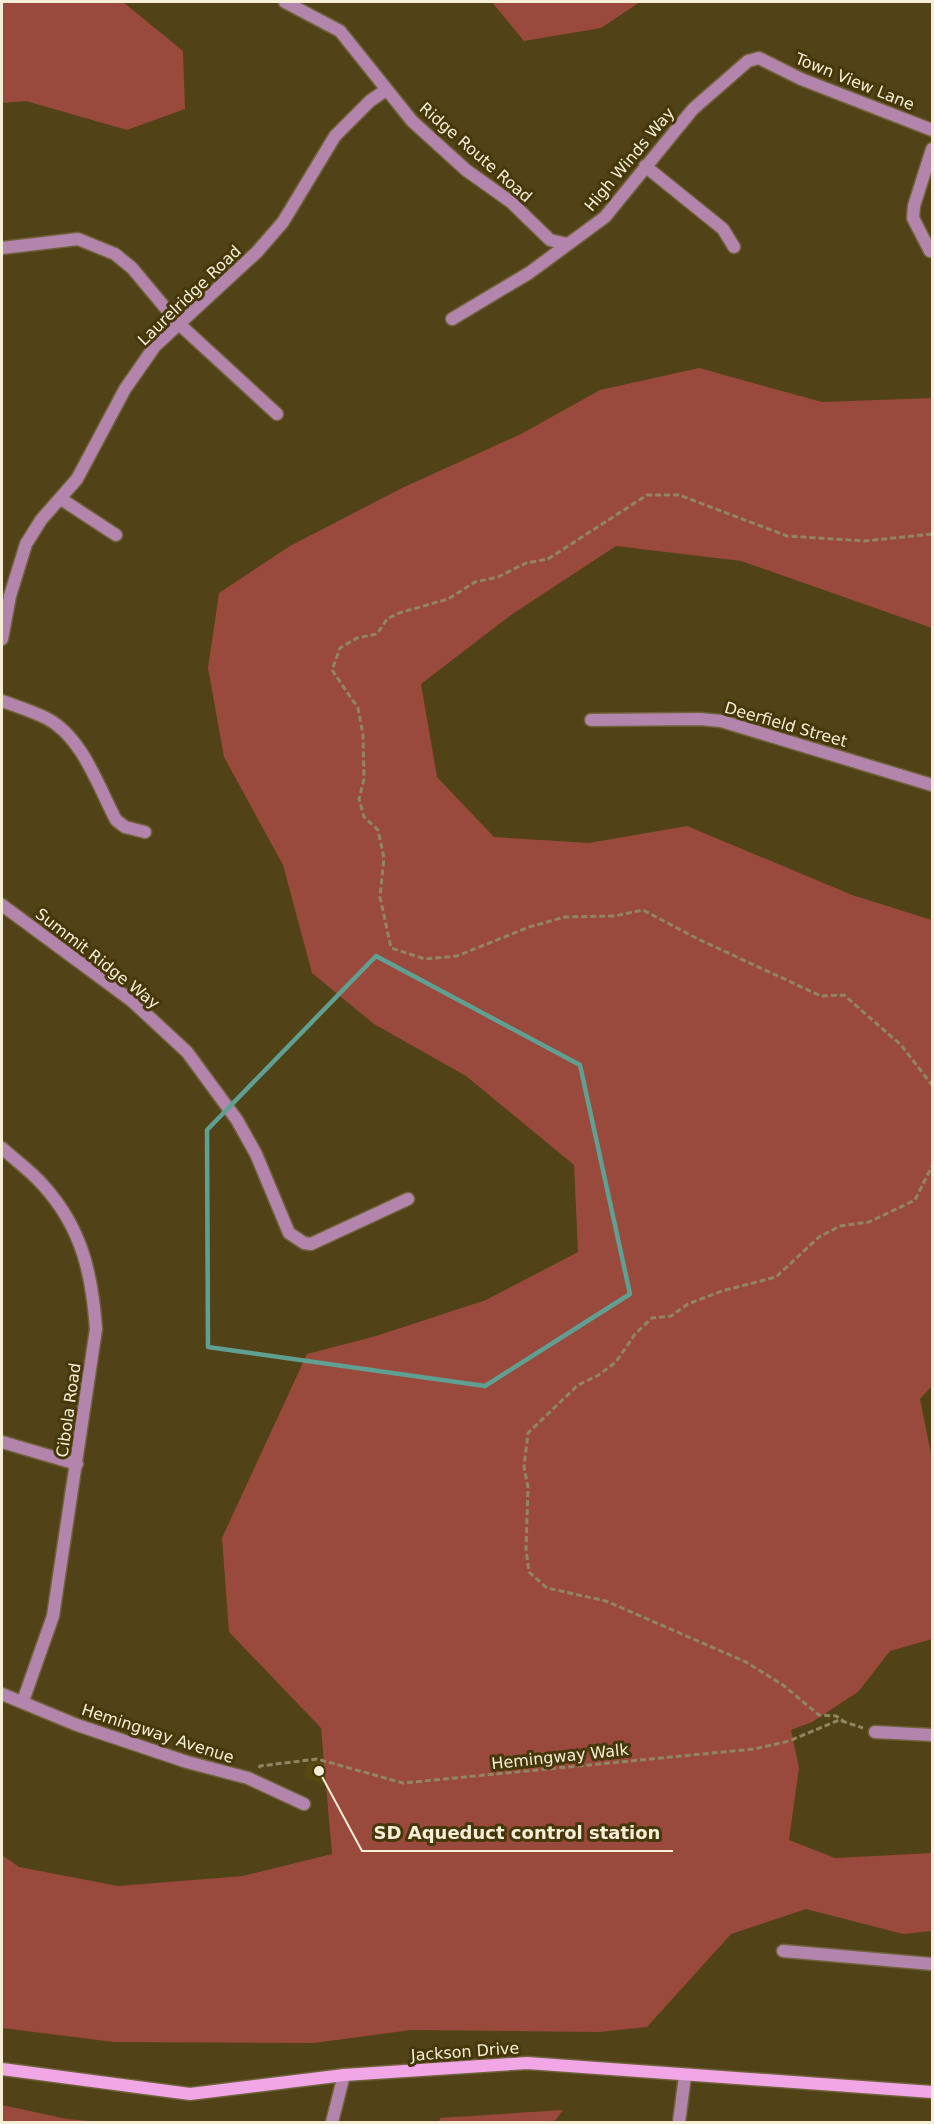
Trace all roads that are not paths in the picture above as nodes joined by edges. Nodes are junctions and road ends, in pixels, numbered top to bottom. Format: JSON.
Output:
{"nodes":[{"id":1,"x":285,"y":2,"type":"edge"},
{"id":2,"x":767,"y":62,"type":"joint"},
{"id":3,"x":386,"y":90,"type":"junction"},
{"id":4,"x":933,"y":130,"type":"edge"},
{"id":5,"x":933,"y":149,"type":"edge"},
{"id":6,"x":645,"y":166,"type":"junction"},
{"id":7,"x":573,"y":240,"type":"junction"},
{"id":8,"x":734,"y":247,"type":"dead end"},
{"id":9,"x":2,"y":248,"type":"edge"},
{"id":10,"x":930,"y":251,"type":"dead end"},
{"id":11,"x":452,"y":319,"type":"dead end"},
{"id":12,"x":178,"y":323,"type":"junction"},
{"id":13,"x":277,"y":414,"type":"dead end"},
{"id":14,"x":61,"y":499,"type":"junction"},
{"id":15,"x":116,"y":535,"type":"dead end"},
{"id":16,"x":6,"y":594,"type":"edge"},
{"id":17,"x":2,"y":639,"type":"edge"},
{"id":18,"x":2,"y":701,"type":"edge"},
{"id":19,"x":591,"y":720,"type":"dead end"},
{"id":20,"x":933,"y":785,"type":"edge"},
{"id":21,"x":145,"y":832,"type":"dead end"},
{"id":22,"x":2,"y":905,"type":"edge"},
{"id":23,"x":2,"y":1148,"type":"edge"},
{"id":24,"x":408,"y":1199,"type":"dead end"},
{"id":25,"x":2,"y":1442,"type":"edge"},
{"id":26,"x":77,"y":1464,"type":"junction"},
{"id":27,"x":2,"y":1694,"type":"edge"},
{"id":28,"x":23,"y":1701,"type":"junction"},
{"id":29,"x":875,"y":1732,"type":"road end"},
{"id":30,"x":933,"y":1735,"type":"edge"},
{"id":31,"x":304,"y":1803,"type":"dead end"},
{"id":32,"x":783,"y":1951,"type":"dead end"},
{"id":33,"x":933,"y":1964,"type":"edge"},
{"id":34,"x":2,"y":2069,"type":"edge"},
{"id":35,"x":344,"y":2075,"type":"junction"},
{"id":36,"x":685,"y":2076,"type":"junction"},
{"id":37,"x":933,"y":2092,"type":"edge"},
{"id":38,"x":332,"y":2122,"type":"edge"},
{"id":39,"x":679,"y":2122,"type":"edge"}],
"edges":[{"from":1,"to":3,"type":"street","name":"Ridge Route Road"},
{"from":2,"to":4,"type":"street","name":"Town View Lane"},
{"from":2,"to":6,"type":"street","name":"High Winds Way"},
{"from":3,"to":7,"type":"street","name":"Ridge Route Road"},
{"from":3,"to":12,"type":"street","name":"Laurelridge Road"},
{"from":5,"to":10,"type":"street"},
{"from":6,"to":7,"type":"street","name":"High Winds Way"},
{"from":6,"to":8,"type":"street"},
{"from":7,"to":11,"type":"street","name":"High Winds Way"},
{"from":9,"to":12,"type":"street"},
{"from":12,"to":13,"type":"street"},
{"from":12,"to":14,"type":"street","name":"Laurelridge Road"},
{"from":14,"to":15,"type":"street"},
{"from":14,"to":16,"type":"street","name":"Laurelridge Road"},
{"from":16,"to":17,"type":"street","name":"Laurelridge Road"},
{"from":18,"to":21,"type":"street"},
{"from":19,"to":20,"type":"street","name":"Deerfield Street"},
{"from":22,"to":24,"type":"street","name":"Summit Ridge Way"},
{"from":23,"to":26,"type":"street","name":"Cibola Road"},
{"from":25,"to":26,"type":"street"},
{"from":26,"to":28,"type":"street","name":"Cibola Road"},
{"from":27,"to":28,"type":"street","name":"Hemingway Avenue"},
{"from":28,"to":31,"type":"street","name":"Hemingway Avenue"},
{"from":29,"to":30,"type":"street"},
{"from":32,"to":33,"type":"street"},
{"from":34,"to":35,"type":"main road","name":"Jackson Drive"},
{"from":35,"to":36,"type":"main road","name":"Jackson Drive"},
{"from":35,"to":38,"type":"street"},
{"from":36,"to":37,"type":"main road","name":"Jackson Drive"},
{"from":36,"to":39,"type":"street"}]}
